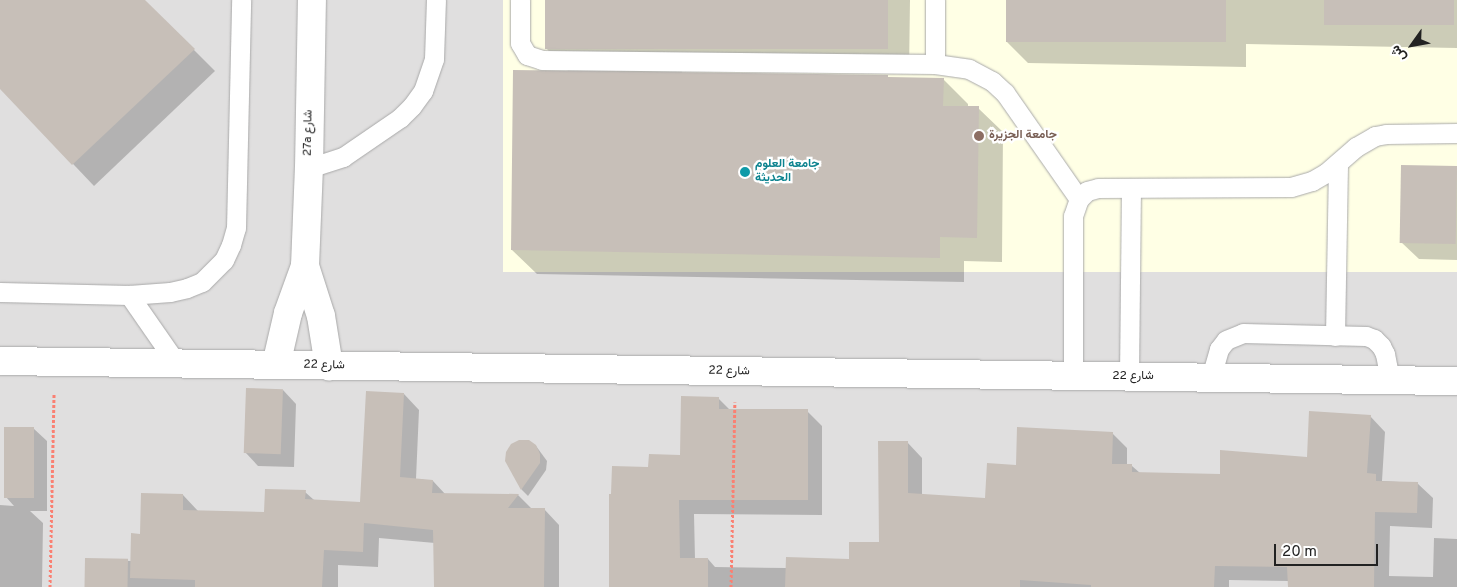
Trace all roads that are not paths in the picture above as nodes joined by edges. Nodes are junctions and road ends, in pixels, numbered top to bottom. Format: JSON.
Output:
{"nodes":[{"id":1,"x":241,"y":0,"type":"edge"},
{"id":2,"x":312,"y":0,"type":"edge"},
{"id":3,"x":436,"y":0,"type":"edge"},
{"id":4,"x":520,"y":0,"type":"edge"},
{"id":5,"x":935,"y":0,"type":"edge"},
{"id":6,"x":935,"y":64,"type":"junction"},
{"id":7,"x":1457,"y":133,"type":"edge"},
{"id":8,"x":1338,"y":164,"type":"junction"},
{"id":9,"x":309,"y":168,"type":"junction"},
{"id":10,"x":1131,"y":188,"type":"junction"},
{"id":11,"x":1079,"y":199,"type":"junction"},
{"id":12,"x":305,"y":266,"type":"junction"},
{"id":13,"x":0,"y":292,"type":"edge"},
{"id":14,"x":128,"y":295,"type":"junction"},
{"id":15,"x":1335,"y":336,"type":"junction"},
{"id":16,"x":0,"y":362,"type":"edge"},
{"id":17,"x":177,"y":364,"type":"junction"},
{"id":18,"x":276,"y":365,"type":"junction"},
{"id":19,"x":329,"y":366,"type":"junction"},
{"id":20,"x":1073,"y":376,"type":"junction"},
{"id":21,"x":1129,"y":377,"type":"junction"},
{"id":22,"x":1211,"y":377,"type":"junction"},
{"id":23,"x":1390,"y":380,"type":"junction"},
{"id":24,"x":1457,"y":381,"type":"edge"}],
"edges":[{"from":1,"to":14,"type":"lane"},
{"from":2,"to":9,"type":"street","name":"27a شارع"},
{"from":3,"to":9,"type":"lane"},
{"from":4,"to":6,"type":"lane"},
{"from":5,"to":6,"type":"lane"},
{"from":6,"to":11,"type":"lane"},
{"from":7,"to":8,"type":"lane"},
{"from":8,"to":10,"type":"lane"},
{"from":8,"to":15,"type":"lane"},
{"from":9,"to":12,"type":"street","name":"27a شارع"},
{"from":10,"to":11,"type":"lane"},
{"from":10,"to":21,"type":"lane"},
{"from":11,"to":20,"type":"lane"},
{"from":12,"to":18,"type":"street","name":"27a شارع"},
{"from":12,"to":19,"type":"street","name":"27a شارع"},
{"from":13,"to":14,"type":"lane"},
{"from":14,"to":17,"type":"lane"},
{"from":15,"to":22,"type":"lane"},
{"from":15,"to":23,"type":"lane"},
{"from":16,"to":17,"type":"street","name":"شارع 22"},
{"from":17,"to":18,"type":"street","name":"شارع 22"},
{"from":18,"to":19,"type":"street","name":"شارع 22"},
{"from":19,"to":20,"type":"street","name":"شارع 22"},
{"from":20,"to":21,"type":"street","name":"شارع 22"},
{"from":21,"to":22,"type":"street","name":"شارع 22"},
{"from":22,"to":23,"type":"street","name":"شارع 22"},
{"from":23,"to":24,"type":"street","name":"شارع 22"}]}
